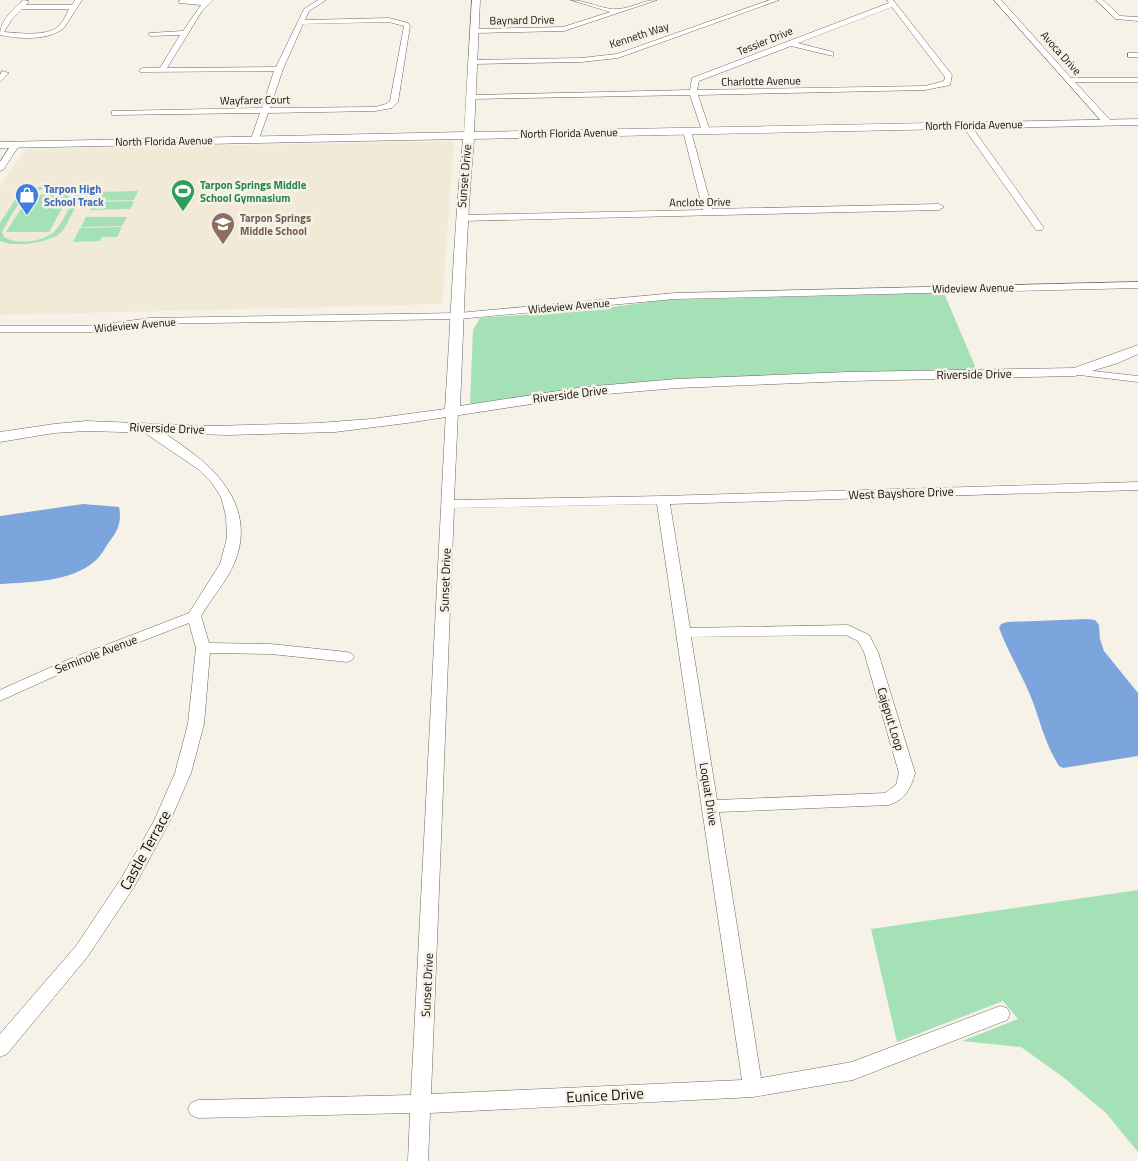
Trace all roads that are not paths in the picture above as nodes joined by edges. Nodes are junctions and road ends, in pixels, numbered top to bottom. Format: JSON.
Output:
{"nodes":[{"id":1,"x":27,"y":0,"type":"edge"},
{"id":2,"x":79,"y":0,"type":"edge"},
{"id":3,"x":323,"y":0,"type":"edge"},
{"id":4,"x":476,"y":0,"type":"edge"},
{"id":5,"x":574,"y":0,"type":"edge"},
{"id":6,"x":654,"y":0,"type":"edge"},
{"id":7,"x":776,"y":0,"type":"edge"},
{"id":8,"x":997,"y":0,"type":"edge"},
{"id":9,"x":1099,"y":0,"type":"edge"},
{"id":10,"x":181,"y":2,"type":"dead end"},
{"id":11,"x":208,"y":2,"type":"edge"},
{"id":12,"x":892,"y":2,"type":"edge"},
{"id":13,"x":21,"y":7,"type":"junction"},
{"id":14,"x":72,"y":7,"type":"junction"},
{"id":15,"x":618,"y":12,"type":"junction"},
{"id":16,"x":1138,"y":19,"type":"edge"},
{"id":17,"x":300,"y":22,"type":"junction"},
{"id":18,"x":476,"y":32,"type":"junction"},
{"id":19,"x":0,"y":33,"type":"edge"},
{"id":20,"x":151,"y":34,"type":"dead end"},
{"id":21,"x":183,"y":34,"type":"junction"},
{"id":22,"x":790,"y":43,"type":"junction"},
{"id":23,"x":830,"y":54,"type":"dead end"},
{"id":24,"x":474,"y":62,"type":"junction"},
{"id":25,"x":279,"y":69,"type":"junction"},
{"id":26,"x":143,"y":70,"type":"dead end"},
{"id":27,"x":162,"y":70,"type":"junction"},
{"id":28,"x":1071,"y":80,"type":"junction"},
{"id":29,"x":1138,"y":80,"type":"edge"},
{"id":30,"x":694,"y":93,"type":"junction"},
{"id":31,"x":472,"y":98,"type":"junction"},
{"id":32,"x":264,"y":110,"type":"junction"},
{"id":33,"x":115,"y":113,"type":"dead end"},
{"id":34,"x":1108,"y":122,"type":"junction"},
{"id":35,"x":1138,"y":122,"type":"edge"},
{"id":36,"x":966,"y":125,"type":"junction"},
{"id":37,"x":687,"y":131,"type":"junction"},
{"id":38,"x":706,"y":131,"type":"junction"},
{"id":39,"x":468,"y":135,"type":"junction"},
{"id":40,"x":255,"y":139,"type":"junction"},
{"id":41,"x":16,"y":144,"type":"junction"},
{"id":42,"x":0,"y":145,"type":"edge"},
{"id":43,"x":0,"y":168,"type":"edge"},
{"id":44,"x":939,"y":208,"type":"dead end"},
{"id":45,"x":708,"y":213,"type":"junction"},
{"id":46,"x":461,"y":218,"type":"junction"},
{"id":47,"x":1039,"y":228,"type":"dead end"},
{"id":48,"x":1138,"y":285,"type":"edge"},
{"id":49,"x":458,"y":316,"type":"junction"},
{"id":50,"x":0,"y":329,"type":"edge"},
{"id":51,"x":1138,"y":349,"type":"edge"},
{"id":52,"x":1076,"y":372,"type":"junction"},
{"id":53,"x":1138,"y":379,"type":"edge"},
{"id":54,"x":452,"y":410,"type":"junction"},
{"id":55,"x":146,"y":428,"type":"junction"},
{"id":56,"x":0,"y":437,"type":"edge"},
{"id":57,"x":1138,"y":486,"type":"edge"},
{"id":58,"x":663,"y":500,"type":"junction"},
{"id":59,"x":448,"y":504,"type":"junction"},
{"id":60,"x":194,"y":616,"type":"junction"},
{"id":61,"x":683,"y":633,"type":"junction"},
{"id":62,"x":203,"y":648,"type":"junction"},
{"id":63,"x":347,"y":657,"type":"dead end"},
{"id":64,"x":0,"y":696,"type":"edge"},
{"id":65,"x":711,"y":806,"type":"junction"},
{"id":66,"x":1000,"y":1014,"type":"dead end"},
{"id":67,"x":0,"y":1048,"type":"edge"},
{"id":68,"x":753,"y":1088,"type":"junction"},
{"id":69,"x":421,"y":1104,"type":"junction"},
{"id":70,"x":198,"y":1109,"type":"dead end"},
{"id":71,"x":418,"y":1161,"type":"edge"}],
"edges":[{"from":1,"to":13,"type":"street"},
{"from":2,"to":14,"type":"street"},
{"from":3,"to":17,"type":"street"},
{"from":4,"to":18,"type":"street","name":"Sunset Drive"},
{"from":5,"to":15,"type":"street"},
{"from":6,"to":15,"type":"street","name":"Baynard Drive"},
{"from":7,"to":24,"type":"street","name":"Kenneth Way"},
{"from":8,"to":28,"type":"street","name":"Avoca Drive"},
{"from":9,"to":16,"type":"street"},
{"from":10,"to":11,"type":"street"},
{"from":11,"to":21,"type":"street"},
{"from":12,"to":22,"type":"street","name":"Tessier Drive"},
{"from":12,"to":30,"type":"street","name":"Charlotte Avenue"},
{"from":13,"to":14,"type":"street"},
{"from":13,"to":19,"type":"street"},
{"from":14,"to":19,"type":"street"},
{"from":15,"to":18,"type":"street","name":"Baynard Drive"},
{"from":17,"to":25,"type":"street"},
{"from":17,"to":32,"type":"street","name":"Wayfarer Court"},
{"from":18,"to":24,"type":"street","name":"Sunset Drive"},
{"from":20,"to":21,"type":"street"},
{"from":21,"to":27,"type":"street"},
{"from":22,"to":23,"type":"street"},
{"from":22,"to":30,"type":"street","name":"Tessier Drive"},
{"from":24,"to":31,"type":"street","name":"Sunset Drive"},
{"from":25,"to":27,"type":"street"},
{"from":25,"to":32,"type":"street"},
{"from":26,"to":27,"type":"street"},
{"from":28,"to":29,"type":"street"},
{"from":28,"to":34,"type":"street","name":"Avoca Drive"},
{"from":30,"to":31,"type":"street","name":"Charlotte Avenue"},
{"from":30,"to":38,"type":"street"},
{"from":31,"to":39,"type":"street","name":"Sunset Drive"},
{"from":32,"to":33,"type":"street","name":"Wayfarer Court"},
{"from":32,"to":40,"type":"street"},
{"from":34,"to":35,"type":"street","name":"North Florida Avenue"},
{"from":34,"to":36,"type":"street","name":"North Florida Avenue"},
{"from":36,"to":38,"type":"street","name":"North Florida Avenue"},
{"from":36,"to":47,"type":"street"},
{"from":37,"to":38,"type":"street","name":"North Florida Avenue"},
{"from":37,"to":39,"type":"street","name":"North Florida Avenue"},
{"from":37,"to":45,"type":"street"},
{"from":39,"to":40,"type":"street","name":"North Florida Avenue"},
{"from":39,"to":46,"type":"street","name":"Sunset Drive"},
{"from":40,"to":41,"type":"street","name":"North Florida Avenue"},
{"from":41,"to":42,"type":"street","name":"North Florida Avenue"},
{"from":41,"to":43,"type":"street"},
{"from":44,"to":45,"type":"street","name":"Anclote Drive"},
{"from":45,"to":46,"type":"street","name":"Anclote Drive"},
{"from":46,"to":49,"type":"street","name":"Sunset Drive"},
{"from":48,"to":49,"type":"street","name":"Wideview Avenue"},
{"from":49,"to":50,"type":"street","name":"Wideview Avenue"},
{"from":49,"to":54,"type":"street","name":"Sunset Drive"},
{"from":51,"to":52,"type":"street","name":"Riverside Drive"},
{"from":52,"to":53,"type":"street"},
{"from":52,"to":54,"type":"street","name":"Riverside Drive"},
{"from":54,"to":55,"type":"street","name":"Riverside Drive"},
{"from":54,"to":59,"type":"street","name":"Sunset Drive"},
{"from":55,"to":56,"type":"street","name":"Riverside Drive"},
{"from":55,"to":60,"type":"street"},
{"from":57,"to":58,"type":"street","name":"West Bayshore Drive"},
{"from":58,"to":59,"type":"street","name":"West Bayshore Drive"},
{"from":58,"to":61,"type":"street","name":"Loquat Drive"},
{"from":59,"to":69,"type":"street","name":"Sunset Drive"},
{"from":60,"to":62,"type":"street","name":"Castle Terrace"},
{"from":60,"to":64,"type":"street","name":"Seminole Avenue"},
{"from":61,"to":65,"type":"street","name":"Loquat Drive"},
{"from":61,"to":65,"type":"street","name":"Cajeput Loop"},
{"from":62,"to":63,"type":"street"},
{"from":62,"to":67,"type":"street","name":"Castle Terrace"},
{"from":65,"to":68,"type":"street","name":"Loquat Drive"},
{"from":66,"to":68,"type":"street","name":"Eunice Drive"},
{"from":68,"to":69,"type":"street","name":"Eunice Drive"},
{"from":69,"to":70,"type":"street","name":"Eunice Drive"},
{"from":69,"to":71,"type":"street","name":"Sunset Drive"}]}
